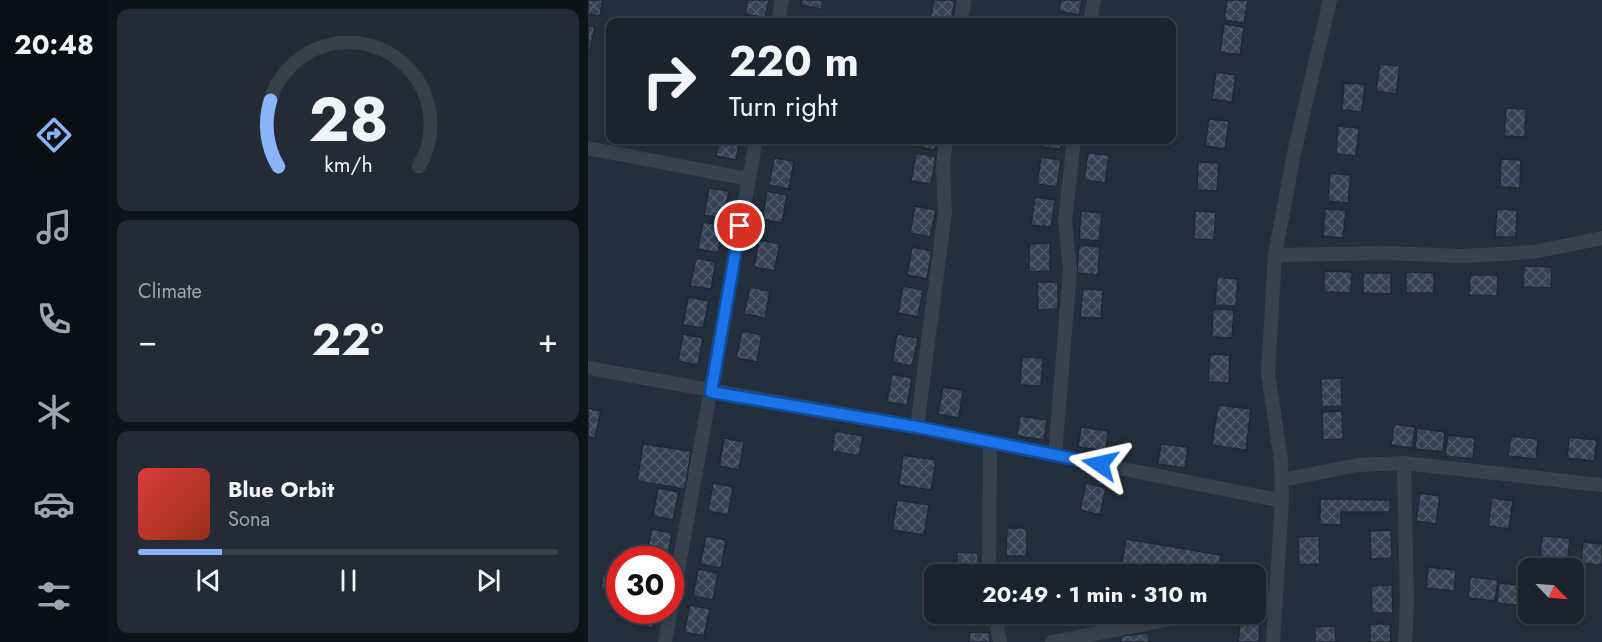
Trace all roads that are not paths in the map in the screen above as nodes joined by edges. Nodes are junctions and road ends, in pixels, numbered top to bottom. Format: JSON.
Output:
{"nodes":[{"id":1,"x":782,"y":0,"type":"edge"},
{"id":2,"x":964,"y":0,"type":"edge"},
{"id":3,"x":1094,"y":0,"type":"edge"},
{"id":4,"x":1330,"y":0,"type":"edge"},
{"id":5,"x":779,"y":18,"type":"edge"},
{"id":6,"x":962,"y":18,"type":"edge"},
{"id":7,"x":1091,"y":18,"type":"edge"},
{"id":8,"x":755,"y":144,"type":"edge"},
{"id":9,"x":946,"y":144,"type":"edge"},
{"id":10,"x":1074,"y":144,"type":"edge"},
{"id":11,"x":588,"y":148,"type":"edge"},
{"id":12,"x":748,"y":179,"type":"junction"},
{"id":13,"x":1602,"y":238,"type":"edge"},
{"id":14,"x":1275,"y":255,"type":"junction"},
{"id":15,"x":588,"y":368,"type":"edge"},
{"id":16,"x":711,"y":392,"type":"junction"},
{"id":17,"x":917,"y":427,"type":"junction"},
{"id":18,"x":990,"y":442,"type":"junction"},
{"id":19,"x":1055,"y":455,"type":"junction"},
{"id":20,"x":1404,"y":463,"type":"junction"},
{"id":21,"x":1282,"y":480,"type":"junction"},
{"id":22,"x":1602,"y":485,"type":"edge"},
{"id":23,"x":1282,"y":501,"type":"junction"},
{"id":24,"x":989,"y":564,"type":"edge"},
{"id":25,"x":1275,"y":599,"type":"junction"},
{"id":26,"x":1266,"y":600,"type":"edge"},
{"id":27,"x":996,"y":624,"type":"edge"},
{"id":28,"x":1145,"y":624,"type":"edge"},
{"id":29,"x":665,"y":642,"type":"edge"},
{"id":30,"x":1000,"y":642,"type":"edge"},
{"id":31,"x":1052,"y":642,"type":"edge"},
{"id":32,"x":1273,"y":642,"type":"edge"},
{"id":33,"x":1405,"y":642,"type":"edge"}],
"edges":[{"from":1,"to":5,"type":"street"},
{"from":2,"to":6,"type":"street"},
{"from":3,"to":7,"type":"street"},
{"from":4,"to":14,"type":"street"},
{"from":8,"to":12,"type":"street"},
{"from":9,"to":17,"type":"street"},
{"from":10,"to":19,"type":"street"},
{"from":11,"to":12,"type":"street"},
{"from":12,"to":16,"type":"street"},
{"from":13,"to":14,"type":"street"},
{"from":14,"to":21,"type":"street"},
{"from":15,"to":16,"type":"street"},
{"from":16,"to":17,"type":"street"},
{"from":16,"to":29,"type":"street"},
{"from":17,"to":18,"type":"street"},
{"from":18,"to":19,"type":"street"},
{"from":18,"to":24,"type":"street"},
{"from":19,"to":23,"type":"street"},
{"from":20,"to":21,"type":"street"},
{"from":20,"to":22,"type":"street"},
{"from":20,"to":33,"type":"street"},
{"from":21,"to":23,"type":"street"},
{"from":23,"to":25,"type":"street"},
{"from":25,"to":26,"type":"street"},
{"from":25,"to":32,"type":"street"},
{"from":27,"to":30,"type":"street"},
{"from":28,"to":31,"type":"street"}]}
